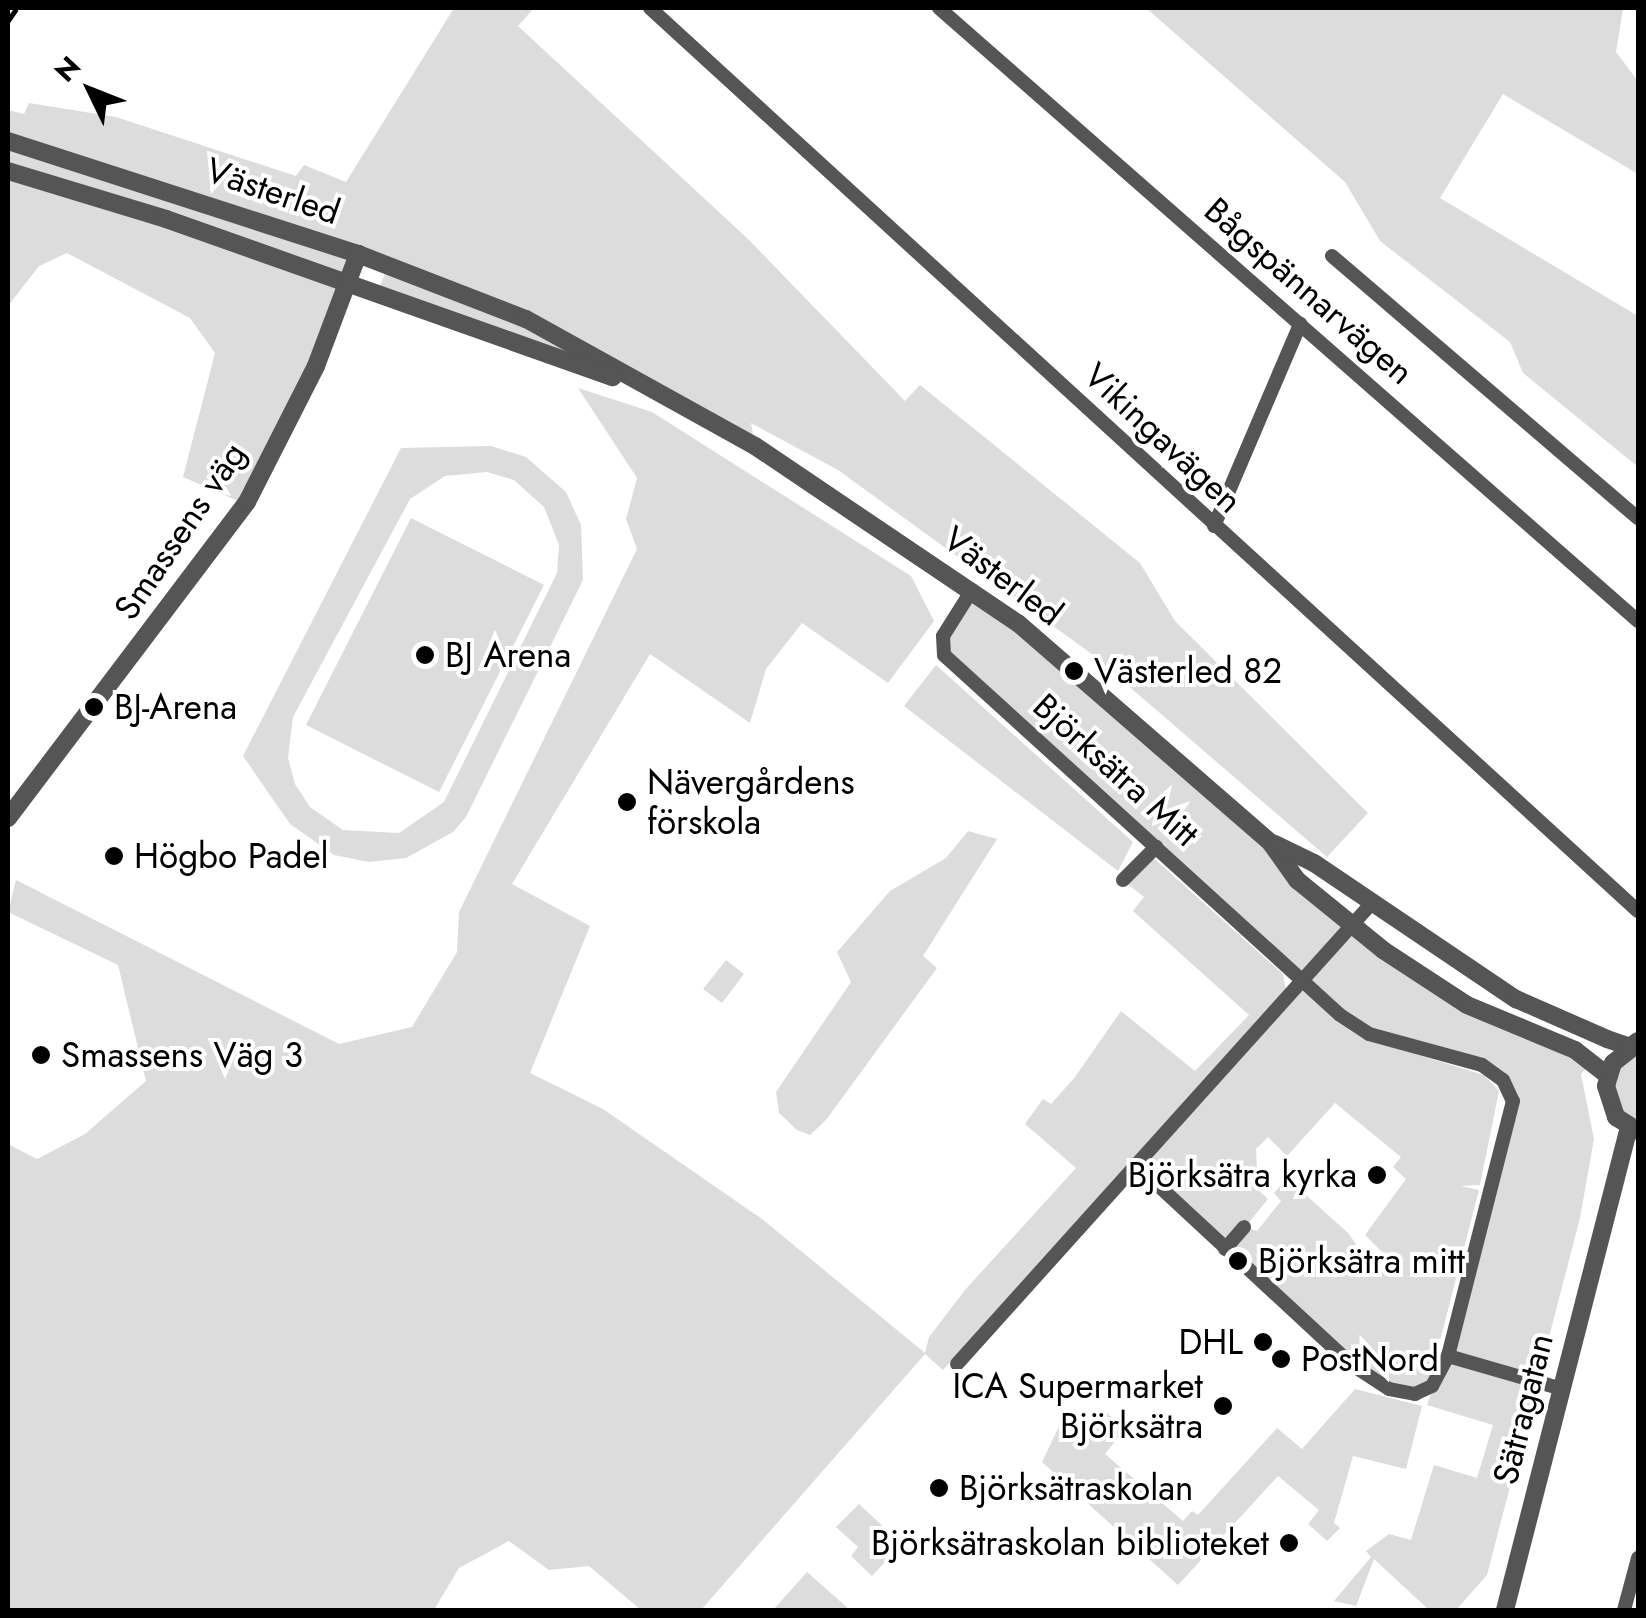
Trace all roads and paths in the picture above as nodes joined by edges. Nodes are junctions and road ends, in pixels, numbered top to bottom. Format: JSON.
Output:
{"nodes":[{"id":1,"x":650,"y":8,"type":"edge"},
{"id":2,"x":939,"y":8,"type":"edge"},
{"id":3,"x":8,"y":141,"type":"edge"},
{"id":4,"x":8,"y":171,"type":"edge"},
{"id":5,"x":358,"y":254,"type":"junction"},
{"id":6,"x":1332,"y":256,"type":"dead end"},
{"id":7,"x":348,"y":282,"type":"junction"},
{"id":8,"x":1300,"y":324,"type":"junction"},
{"id":9,"x":671,"y":400,"type":"junction"},
{"id":10,"x":1638,"y":518,"type":"edge"},
{"id":11,"x":1214,"y":526,"type":"junction"},
{"id":12,"x":972,"y":590,"type":"junction"},
{"id":13,"x":1638,"y":621,"type":"edge"},
{"id":14,"x":8,"y":818,"type":"edge"},
{"id":15,"x":1270,"y":842,"type":"junction"},
{"id":16,"x":1156,"y":847,"type":"junction"},
{"id":17,"x":1123,"y":880,"type":"dead end"},
{"id":18,"x":1372,"y":904,"type":"junction"},
{"id":19,"x":1638,"y":912,"type":"edge"},
{"id":20,"x":1352,"y":925,"type":"junction"},
{"id":21,"x":1303,"y":981,"type":"junction"},
{"id":22,"x":1636,"y":1044,"type":"edge"},
{"id":23,"x":1607,"y":1075,"type":"junction"},
{"id":24,"x":1628,"y":1125,"type":"edge"},
{"id":25,"x":1136,"y":1165,"type":"junction"},
{"id":26,"x":1244,"y":1227,"type":"dead end"},
{"id":27,"x":1225,"y":1249,"type":"junction"},
{"id":28,"x":1448,"y":1356,"type":"junction"},
{"id":29,"x":956,"y":1364,"type":"dead end"},
{"id":30,"x":1562,"y":1389,"type":"junction"},
{"id":31,"x":1638,"y":1558,"type":"edge"},
{"id":32,"x":1505,"y":1610,"type":"edge"},
{"id":33,"x":1624,"y":1610,"type":"edge"}],
"edges":[{"from":1,"to":11,"type":"street","name":"Vikingavägen"},
{"from":2,"to":8,"type":"street","name":"Bågspännarvägen"},
{"from":3,"to":5,"type":"street","name":"Västerled"},
{"from":4,"to":7,"type":"street","name":"Västerled"},
{"from":5,"to":7,"type":"street","name":"Smassens väg"},
{"from":5,"to":9,"type":"street","name":"Västerled"},
{"from":6,"to":10,"type":"street"},
{"from":7,"to":9,"type":"street","name":"Västerled"},
{"from":7,"to":14,"type":"street","name":"Smassens väg"},
{"from":8,"to":11,"type":"street"},
{"from":8,"to":13,"type":"street","name":"Bågspännarvägen"},
{"from":9,"to":12,"type":"street","name":"Västerled"},
{"from":11,"to":19,"type":"street","name":"Vikingavägen"},
{"from":12,"to":15,"type":"street","name":"Västerled"},
{"from":12,"to":16,"type":"street","name":"Björksätra Mitt"},
{"from":15,"to":18,"type":"street","name":"Västerled"},
{"from":15,"to":20,"type":"street","name":"Västerled"},
{"from":16,"to":17,"type":"street"},
{"from":16,"to":21,"type":"street","name":"Björksätra Mitt"},
{"from":18,"to":20,"type":"street"},
{"from":18,"to":22,"type":"street","name":"Västerled"},
{"from":20,"to":21,"type":"street"},
{"from":20,"to":23,"type":"street","name":"Västerled"},
{"from":21,"to":25,"type":"street"},
{"from":21,"to":28,"type":"street","name":"Björksätra Mitt"},
{"from":22,"to":23,"type":"street"},
{"from":23,"to":24,"type":"street"},
{"from":24,"to":30,"type":"street","name":"Sätragatan"},
{"from":25,"to":27,"type":"street","name":"Björksätra Mitt"},
{"from":25,"to":29,"type":"street"},
{"from":26,"to":27,"type":"street"},
{"from":27,"to":28,"type":"street","name":"Björksätra Mitt"},
{"from":28,"to":30,"type":"street"},
{"from":30,"to":32,"type":"street","name":"Sätragatan"},
{"from":31,"to":33,"type":"street"}]}
